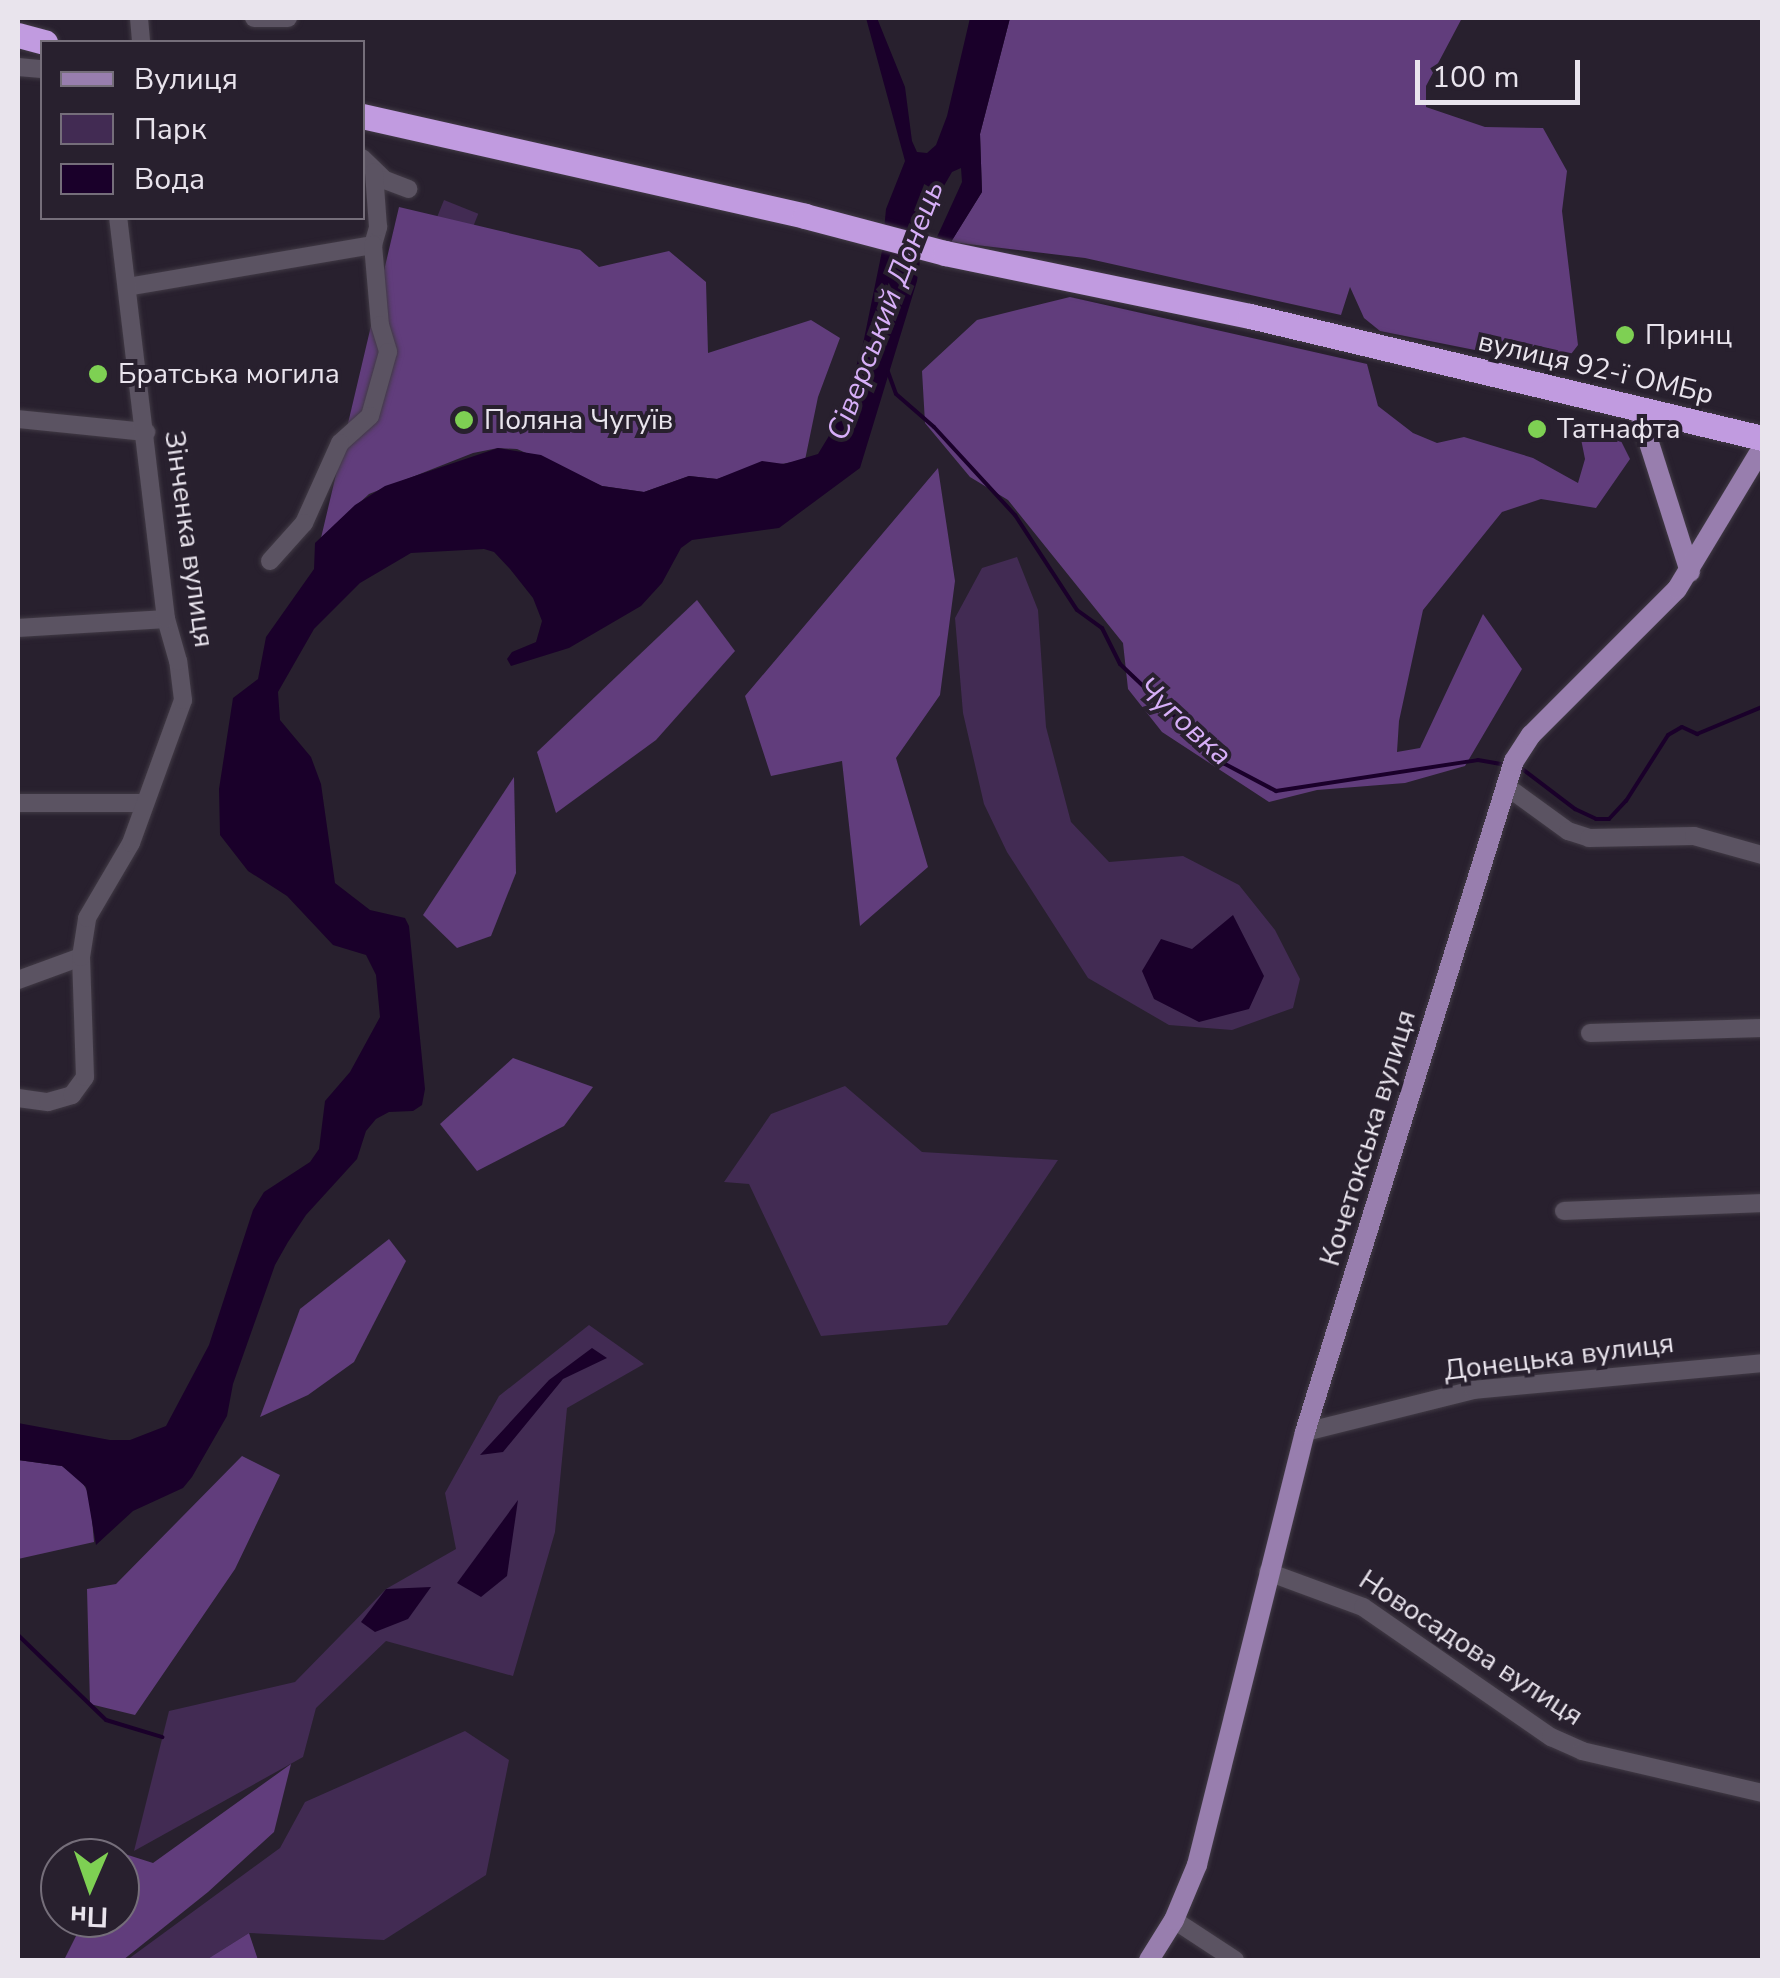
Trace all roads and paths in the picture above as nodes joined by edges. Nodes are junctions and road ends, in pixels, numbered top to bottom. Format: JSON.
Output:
{"nodes":[{"id":1,"x":254,"y":18,"type":"edge"},
{"id":2,"x":288,"y":18,"type":"edge"},
{"id":3,"x":365,"y":117,"type":"edge"},
{"id":4,"x":368,"y":165,"type":"edge"},
{"id":5,"x":408,"y":189,"type":"dead end"},
{"id":6,"x":118,"y":220,"type":"edge"},
{"id":7,"x":372,"y":245,"type":"junction"},
{"id":8,"x":127,"y":287,"type":"junction"},
{"id":9,"x":1638,"y":408,"type":"junction"},
{"id":10,"x":18,"y":419,"type":"edge"},
{"id":11,"x":146,"y":432,"type":"junction"},
{"id":12,"x":1762,"y":438,"type":"edge"},
{"id":13,"x":1762,"y":448,"type":"edge"},
{"id":14,"x":270,"y":561,"type":"dead end"},
{"id":15,"x":1690,"y":572,"type":"junction"},
{"id":16,"x":166,"y":618,"type":"junction"},
{"id":17,"x":18,"y":628,"type":"edge"},
{"id":18,"x":1510,"y":772,"type":"junction"},
{"id":19,"x":18,"y":803,"type":"edge"},
{"id":20,"x":144,"y":803,"type":"junction"},
{"id":21,"x":1762,"y":854,"type":"edge"},
{"id":22,"x":81,"y":957,"type":"junction"},
{"id":23,"x":18,"y":980,"type":"edge"},
{"id":24,"x":1762,"y":1028,"type":"edge"},
{"id":25,"x":1590,"y":1033,"type":"dead end"},
{"id":26,"x":18,"y":1098,"type":"edge"},
{"id":27,"x":1762,"y":1203,"type":"edge"},
{"id":28,"x":1564,"y":1211,"type":"dead end"},
{"id":29,"x":1762,"y":1363,"type":"edge"},
{"id":30,"x":1304,"y":1432,"type":"junction"},
{"id":31,"x":1268,"y":1572,"type":"junction"},
{"id":32,"x":1762,"y":1793,"type":"edge"},
{"id":33,"x":1174,"y":1920,"type":"junction"},
{"id":34,"x":1149,"y":1960,"type":"edge"},
{"id":35,"x":1235,"y":1960,"type":"edge"}],
"edges":[{"from":1,"to":2,"type":"street"},
{"from":3,"to":9,"type":"highway","name":"вулиця 92-ї ОМБр"},
{"from":4,"to":5,"type":"street"},
{"from":4,"to":7,"type":"street"},
{"from":6,"to":8,"type":"street","name":"Зінченка вулиця"},
{"from":7,"to":8,"type":"street"},
{"from":7,"to":14,"type":"street"},
{"from":8,"to":11,"type":"street","name":"Зінченка вулиця"},
{"from":9,"to":12,"type":"highway","name":"вулиця 92-ї ОМБр"},
{"from":9,"to":15,"type":"main road"},
{"from":10,"to":11,"type":"street"},
{"from":11,"to":16,"type":"street","name":"Зінченка вулиця"},
{"from":13,"to":15,"type":"main road","name":"Кочетокська вулиця"},
{"from":15,"to":18,"type":"main road","name":"Кочетокська вулиця"},
{"from":16,"to":17,"type":"street"},
{"from":16,"to":20,"type":"street","name":"Зінченка вулиця"},
{"from":18,"to":21,"type":"street"},
{"from":18,"to":30,"type":"main road","name":"Кочетокська вулиця"},
{"from":19,"to":20,"type":"street"},
{"from":20,"to":22,"type":"street","name":"Зінченка вулиця"},
{"from":22,"to":23,"type":"street"},
{"from":22,"to":26,"type":"street","name":"Зінченка вулиця"},
{"from":24,"to":25,"type":"street"},
{"from":27,"to":28,"type":"street"},
{"from":29,"to":30,"type":"street","name":"Донецька вулиця"},
{"from":30,"to":31,"type":"main road","name":"Кочетокська вулиця"},
{"from":31,"to":32,"type":"street","name":"Новосадова вулиця"},
{"from":31,"to":33,"type":"main road","name":"Кочетокська вулиця"},
{"from":33,"to":34,"type":"main road","name":"Кочетокська вулиця"},
{"from":33,"to":35,"type":"street"}]}
